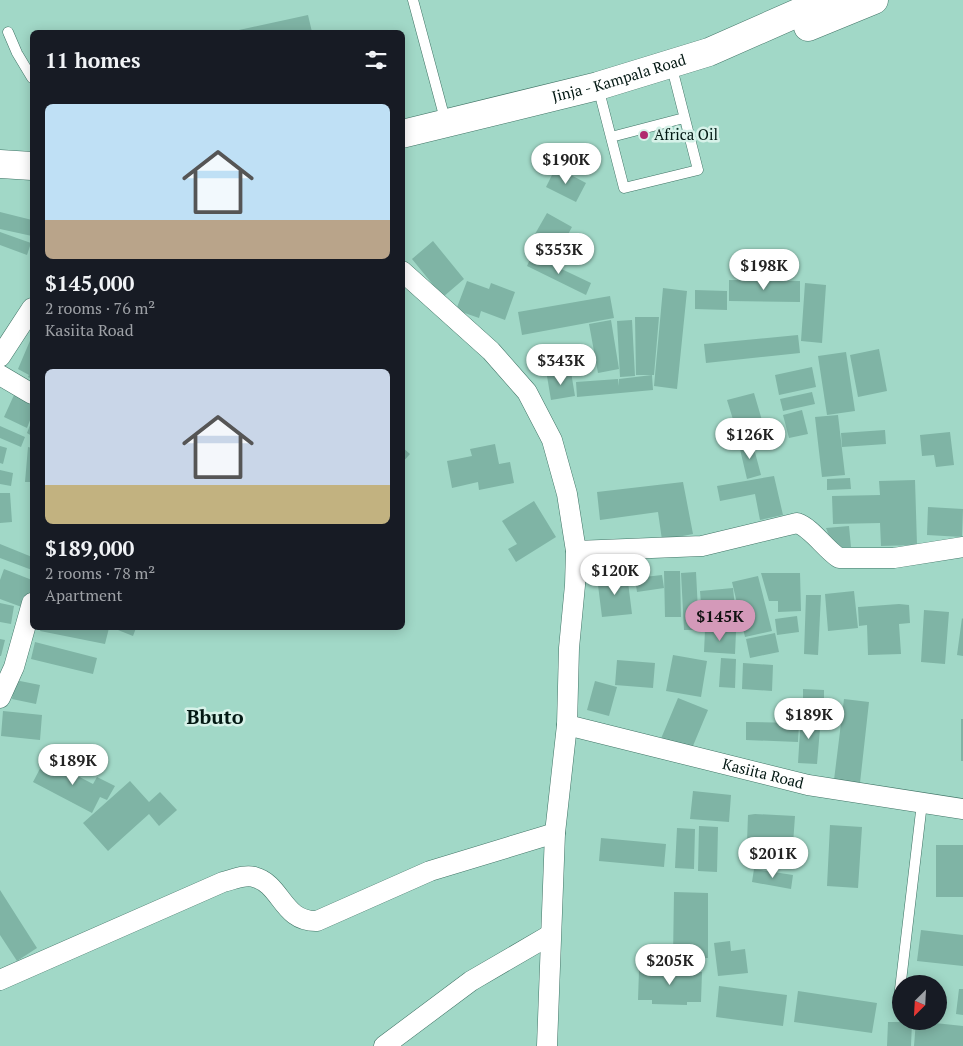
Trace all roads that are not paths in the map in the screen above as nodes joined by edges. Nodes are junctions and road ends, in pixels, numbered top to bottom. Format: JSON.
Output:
{"nodes":[{"id":1,"x":413,"y":0,"type":"edge"},
{"id":2,"x":787,"y":0,"type":"edge"},
{"id":3,"x":828,"y":0,"type":"edge"},
{"id":4,"x":874,"y":0,"type":"edge"},
{"id":5,"x":8,"y":32,"type":"dead end"},
{"id":6,"x":709,"y":52,"type":"junction"},
{"id":7,"x":670,"y":63,"type":"junction"},
{"id":8,"x":30,"y":75,"type":"edge"},
{"id":9,"x":598,"y":86,"type":"junction"},
{"id":10,"x":684,"y":118,"type":"junction"},
{"id":11,"x":446,"y":124,"type":"junction"},
{"id":12,"x":405,"y":133,"type":"edge"},
{"id":13,"x":610,"y":137,"type":"junction"},
{"id":14,"x":0,"y":164,"type":"edge"},
{"id":15,"x":30,"y":166,"type":"edge"},
{"id":16,"x":405,"y":274,"type":"edge"},
{"id":17,"x":30,"y":311,"type":"edge"},
{"id":18,"x":0,"y":357,"type":"edge"},
{"id":19,"x":0,"y":374,"type":"edge"},
{"id":20,"x":30,"y":393,"type":"edge"},
{"id":21,"x":963,"y":548,"type":"edge"},
{"id":22,"x":576,"y":551,"type":"junction"},
{"id":23,"x":30,"y":610,"type":"edge"},
{"id":24,"x":0,"y":698,"type":"edge"},
{"id":25,"x":567,"y":725,"type":"junction"},
{"id":26,"x":922,"y":803,"type":"junction"},
{"id":27,"x":963,"y":810,"type":"edge"},
{"id":28,"x":555,"y":833,"type":"junction"},
{"id":29,"x":550,"y":936,"type":"junction"},
{"id":30,"x":902,"y":975,"type":"edge"},
{"id":31,"x":0,"y":980,"type":"edge"},
{"id":32,"x":384,"y":1046,"type":"edge"},
{"id":33,"x":547,"y":1046,"type":"edge"}],
"edges":[{"from":1,"to":11,"type":"lane"},
{"from":2,"to":6,"type":"highway"},
{"from":3,"to":6,"type":"highway","name":"Jinja - Kampala Road"},
{"from":4,"to":6,"type":"highway"},
{"from":5,"to":8,"type":"lane"},
{"from":6,"to":7,"type":"highway","name":"Jinja - Kampala Road"},
{"from":7,"to":9,"type":"highway","name":"Jinja - Kampala Road"},
{"from":7,"to":10,"type":"lane"},
{"from":9,"to":11,"type":"highway","name":"Jinja - Kampala Road"},
{"from":9,"to":13,"type":"lane"},
{"from":10,"to":13,"type":"lane"},
{"from":10,"to":13,"type":"lane"},
{"from":11,"to":12,"type":"highway","name":"Jinja - Kampala Road"},
{"from":14,"to":15,"type":"highway"},
{"from":16,"to":22,"type":"street"},
{"from":17,"to":18,"type":"street"},
{"from":19,"to":20,"type":"street"},
{"from":21,"to":22,"type":"street"},
{"from":22,"to":25,"type":"street"},
{"from":23,"to":24,"type":"street"},
{"from":25,"to":26,"type":"street","name":"Kasiita Road"},
{"from":25,"to":28,"type":"street"},
{"from":26,"to":27,"type":"street","name":"Kasiita Road"},
{"from":26,"to":30,"type":"lane"},
{"from":28,"to":29,"type":"street"},
{"from":28,"to":31,"type":"street"},
{"from":29,"to":32,"type":"street"},
{"from":29,"to":33,"type":"street"}]}
